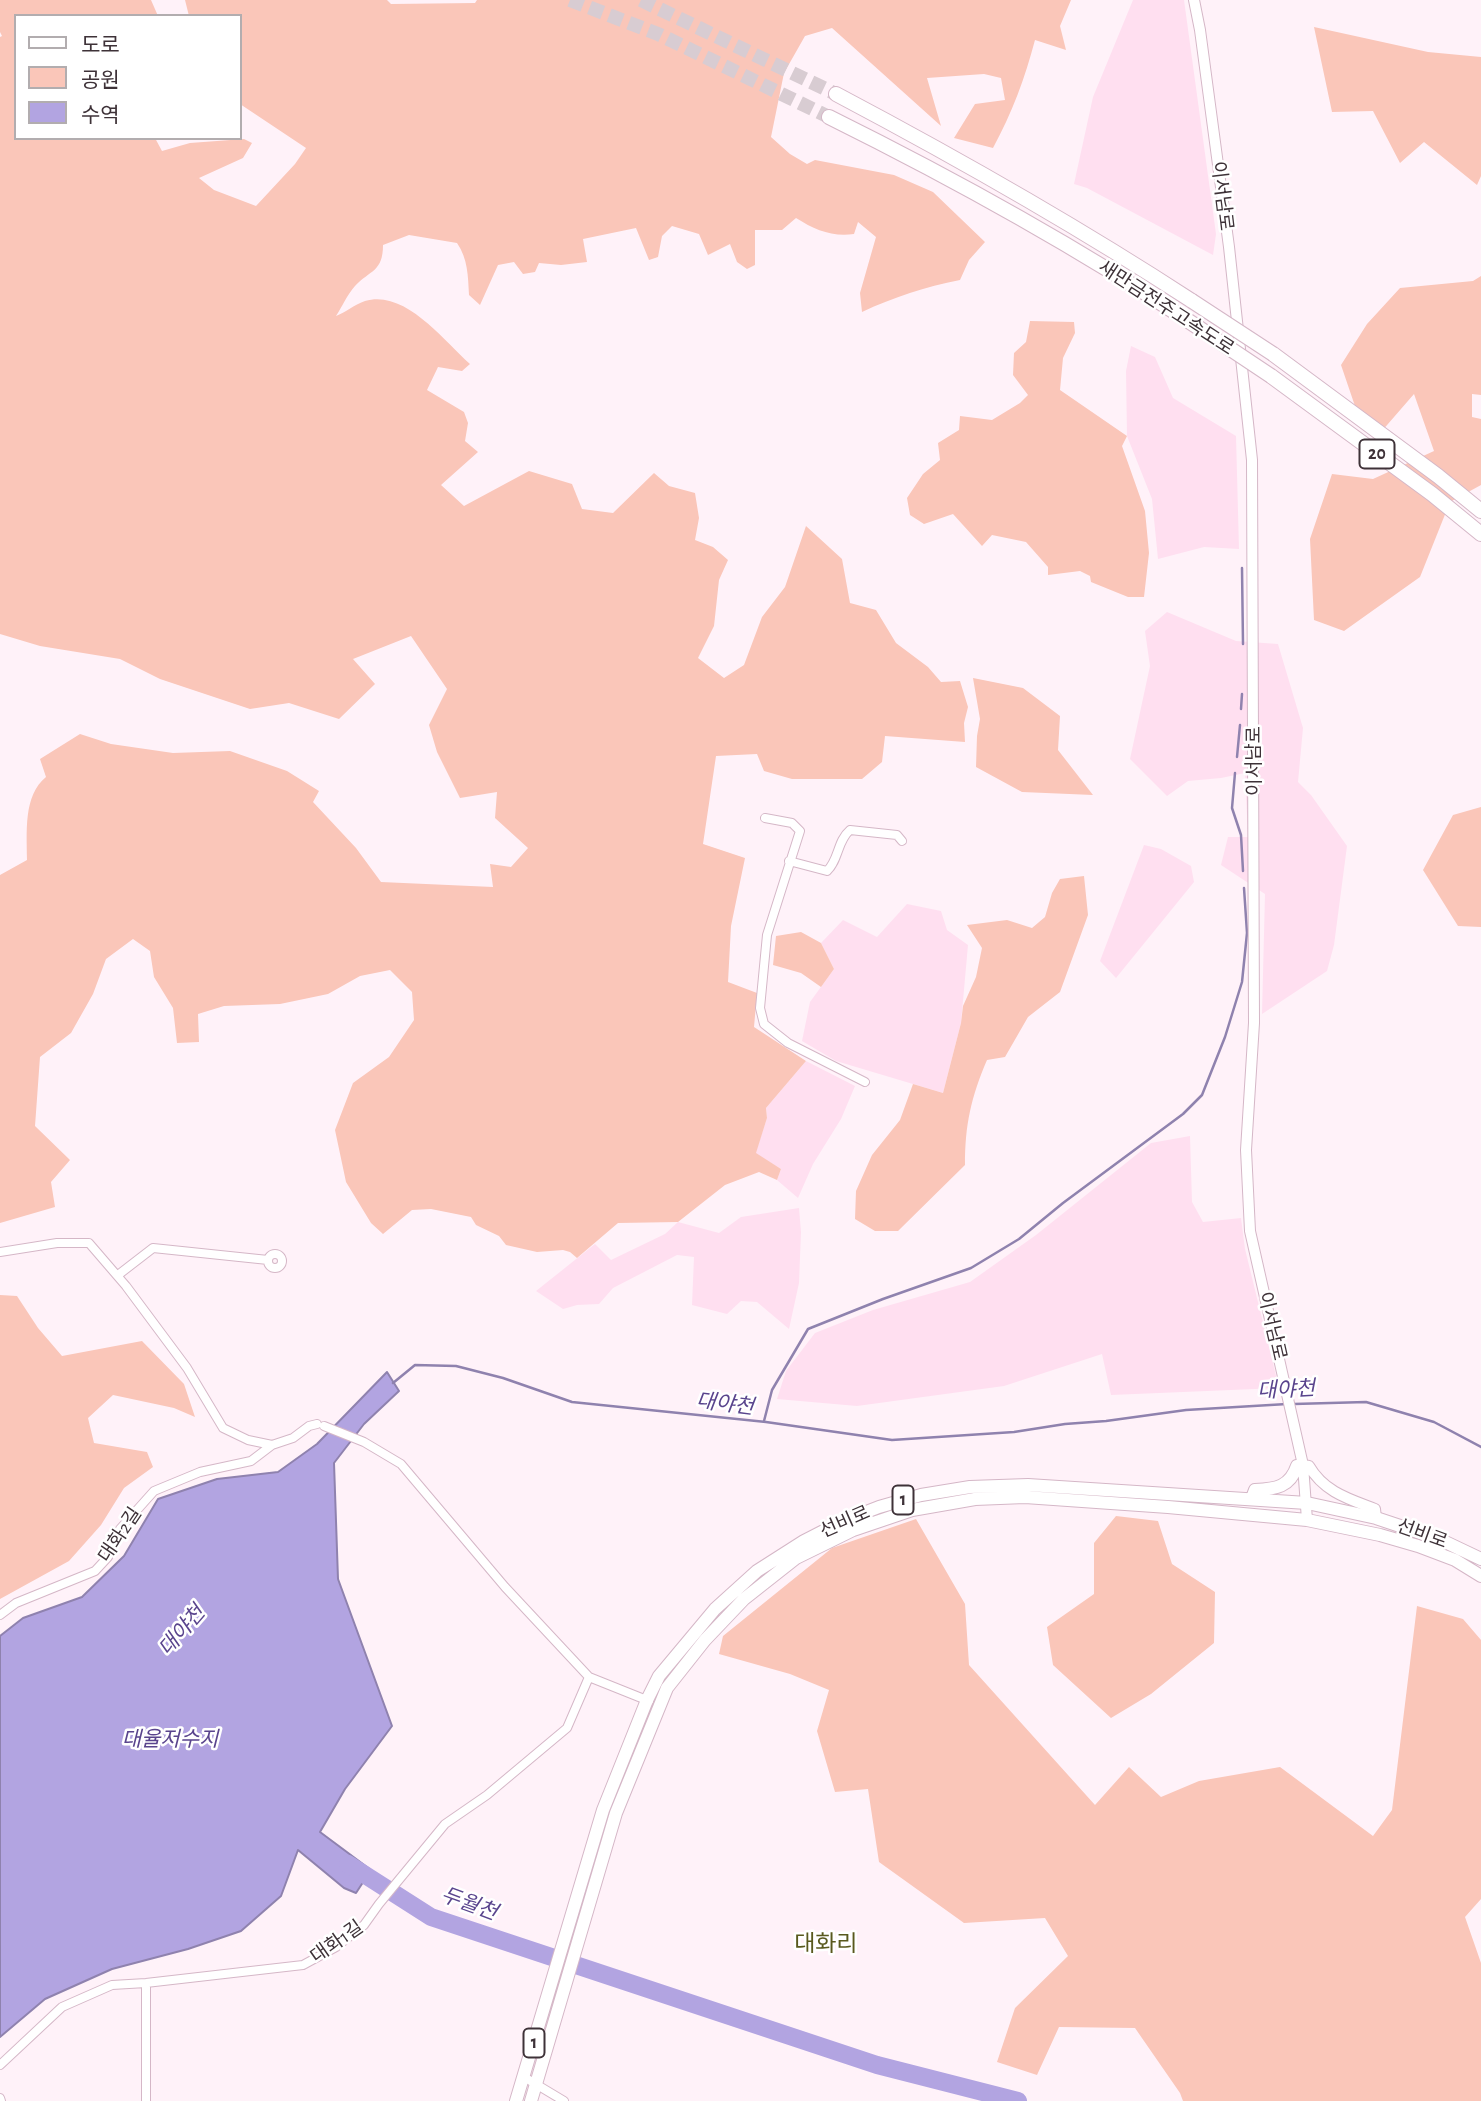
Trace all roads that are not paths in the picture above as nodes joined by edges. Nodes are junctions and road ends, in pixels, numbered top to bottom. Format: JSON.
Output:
{"nodes":[{"id":1,"x":1194,"y":0,"type":"edge"},
{"id":2,"x":836,"y":94,"type":"tunnel mouth"},
{"id":3,"x":829,"y":117,"type":"tunnel mouth"},
{"id":4,"x":1481,"y":511,"type":"edge"},
{"id":5,"x":1481,"y":534,"type":"edge"},
{"id":6,"x":765,"y":818,"type":"dead end"},
{"id":7,"x":902,"y":841,"type":"dead end"},
{"id":8,"x":789,"y":862,"type":"junction"},
{"id":9,"x":865,"y":1082,"type":"dead end"},
{"id":10,"x":0,"y":1252,"type":"edge"},
{"id":11,"x":268,"y":1260,"type":"dead end"},
{"id":12,"x":118,"y":1275,"type":"junction"},
{"id":13,"x":272,"y":1446,"type":"junction"},
{"id":14,"x":1303,"y":1465,"type":"junction"},
{"id":15,"x":1252,"y":1498,"type":"junction"},
{"id":16,"x":1307,"y":1503,"type":"junction"},
{"id":17,"x":1376,"y":1518,"type":"junction"},
{"id":18,"x":1307,"y":1520,"type":"junction"},
{"id":19,"x":1481,"y":1559,"type":"edge"},
{"id":20,"x":1481,"y":1576,"type":"edge"},
{"id":21,"x":0,"y":1615,"type":"edge"},
{"id":22,"x":589,"y":1677,"type":"junction"},
{"id":23,"x":647,"y":1700,"type":"junction"},
{"id":24,"x":660,"y":1706,"type":"junction"},
{"id":25,"x":570,"y":1943,"type":"junction"},
{"id":26,"x":146,"y":1983,"type":"junction"},
{"id":27,"x":557,"y":1985,"type":"junction"},
{"id":28,"x":0,"y":2065,"type":"edge"},
{"id":29,"x":524,"y":2077,"type":"junction"},
{"id":30,"x":537,"y":2085,"type":"junction"},
{"id":31,"x":146,"y":2101,"type":"edge"},
{"id":32,"x":516,"y":2101,"type":"edge"},
{"id":33,"x":531,"y":2101,"type":"edge"},
{"id":34,"x":564,"y":2101,"type":"edge"}],
"edges":[{"from":1,"to":14,"type":"main road","name":"이서남로"},
{"from":2,"to":4,"type":"highway","name":"새만금전주고속도로","number":"20","bridge":true},
{"from":3,"to":5,"type":"highway","name":"새만금전주고속도로","number":"20","bridge":true},
{"from":6,"to":8,"type":"street"},
{"from":7,"to":8,"type":"street"},
{"from":8,"to":9,"type":"street"},
{"from":10,"to":12,"type":"street"},
{"from":11,"to":12,"type":"street"},
{"from":12,"to":13,"type":"street"},
{"from":13,"to":21,"type":"street","name":"대화2길"},
{"from":13,"to":22,"type":"street","name":"대화2길"},
{"from":14,"to":15,"type":"main road"},
{"from":14,"to":16,"type":"main road","name":"이서남로"},
{"from":14,"to":17,"type":"main road"},
{"from":15,"to":16,"type":"main road","name":"선비로","number":"1"},
{"from":15,"to":23,"type":"main road","name":"선비로","number":"1"},
{"from":16,"to":17,"type":"main road","name":"선비로","number":"1"},
{"from":16,"to":18,"type":"main road","name":"이서남로"},
{"from":17,"to":19,"type":"main road","name":"선비로","number":"1"},
{"from":18,"to":20,"type":"main road","name":"선비로","number":"1"},
{"from":18,"to":24,"type":"main road","name":"선비로","number":"1"},
{"from":22,"to":23,"type":"street"},
{"from":22,"to":26,"type":"street","name":"대화1길"},
{"from":23,"to":24,"type":"street"},
{"from":23,"to":25,"type":"main road","name":"선비로","number":"1"},
{"from":24,"to":25,"type":"main road","name":"선비로","number":"1"},
{"from":25,"to":27,"type":"main road","number":"1"},
{"from":26,"to":28,"type":"street","name":"대화1길"},
{"from":26,"to":31,"type":"street"},
{"from":27,"to":29,"type":"main road","number":"1"},
{"from":27,"to":30,"type":"main road","number":"1"},
{"from":29,"to":30,"type":"street"},
{"from":29,"to":32,"type":"main road","number":"1"},
{"from":30,"to":33,"type":"main road","number":"1"},
{"from":30,"to":34,"type":"street"}]}
